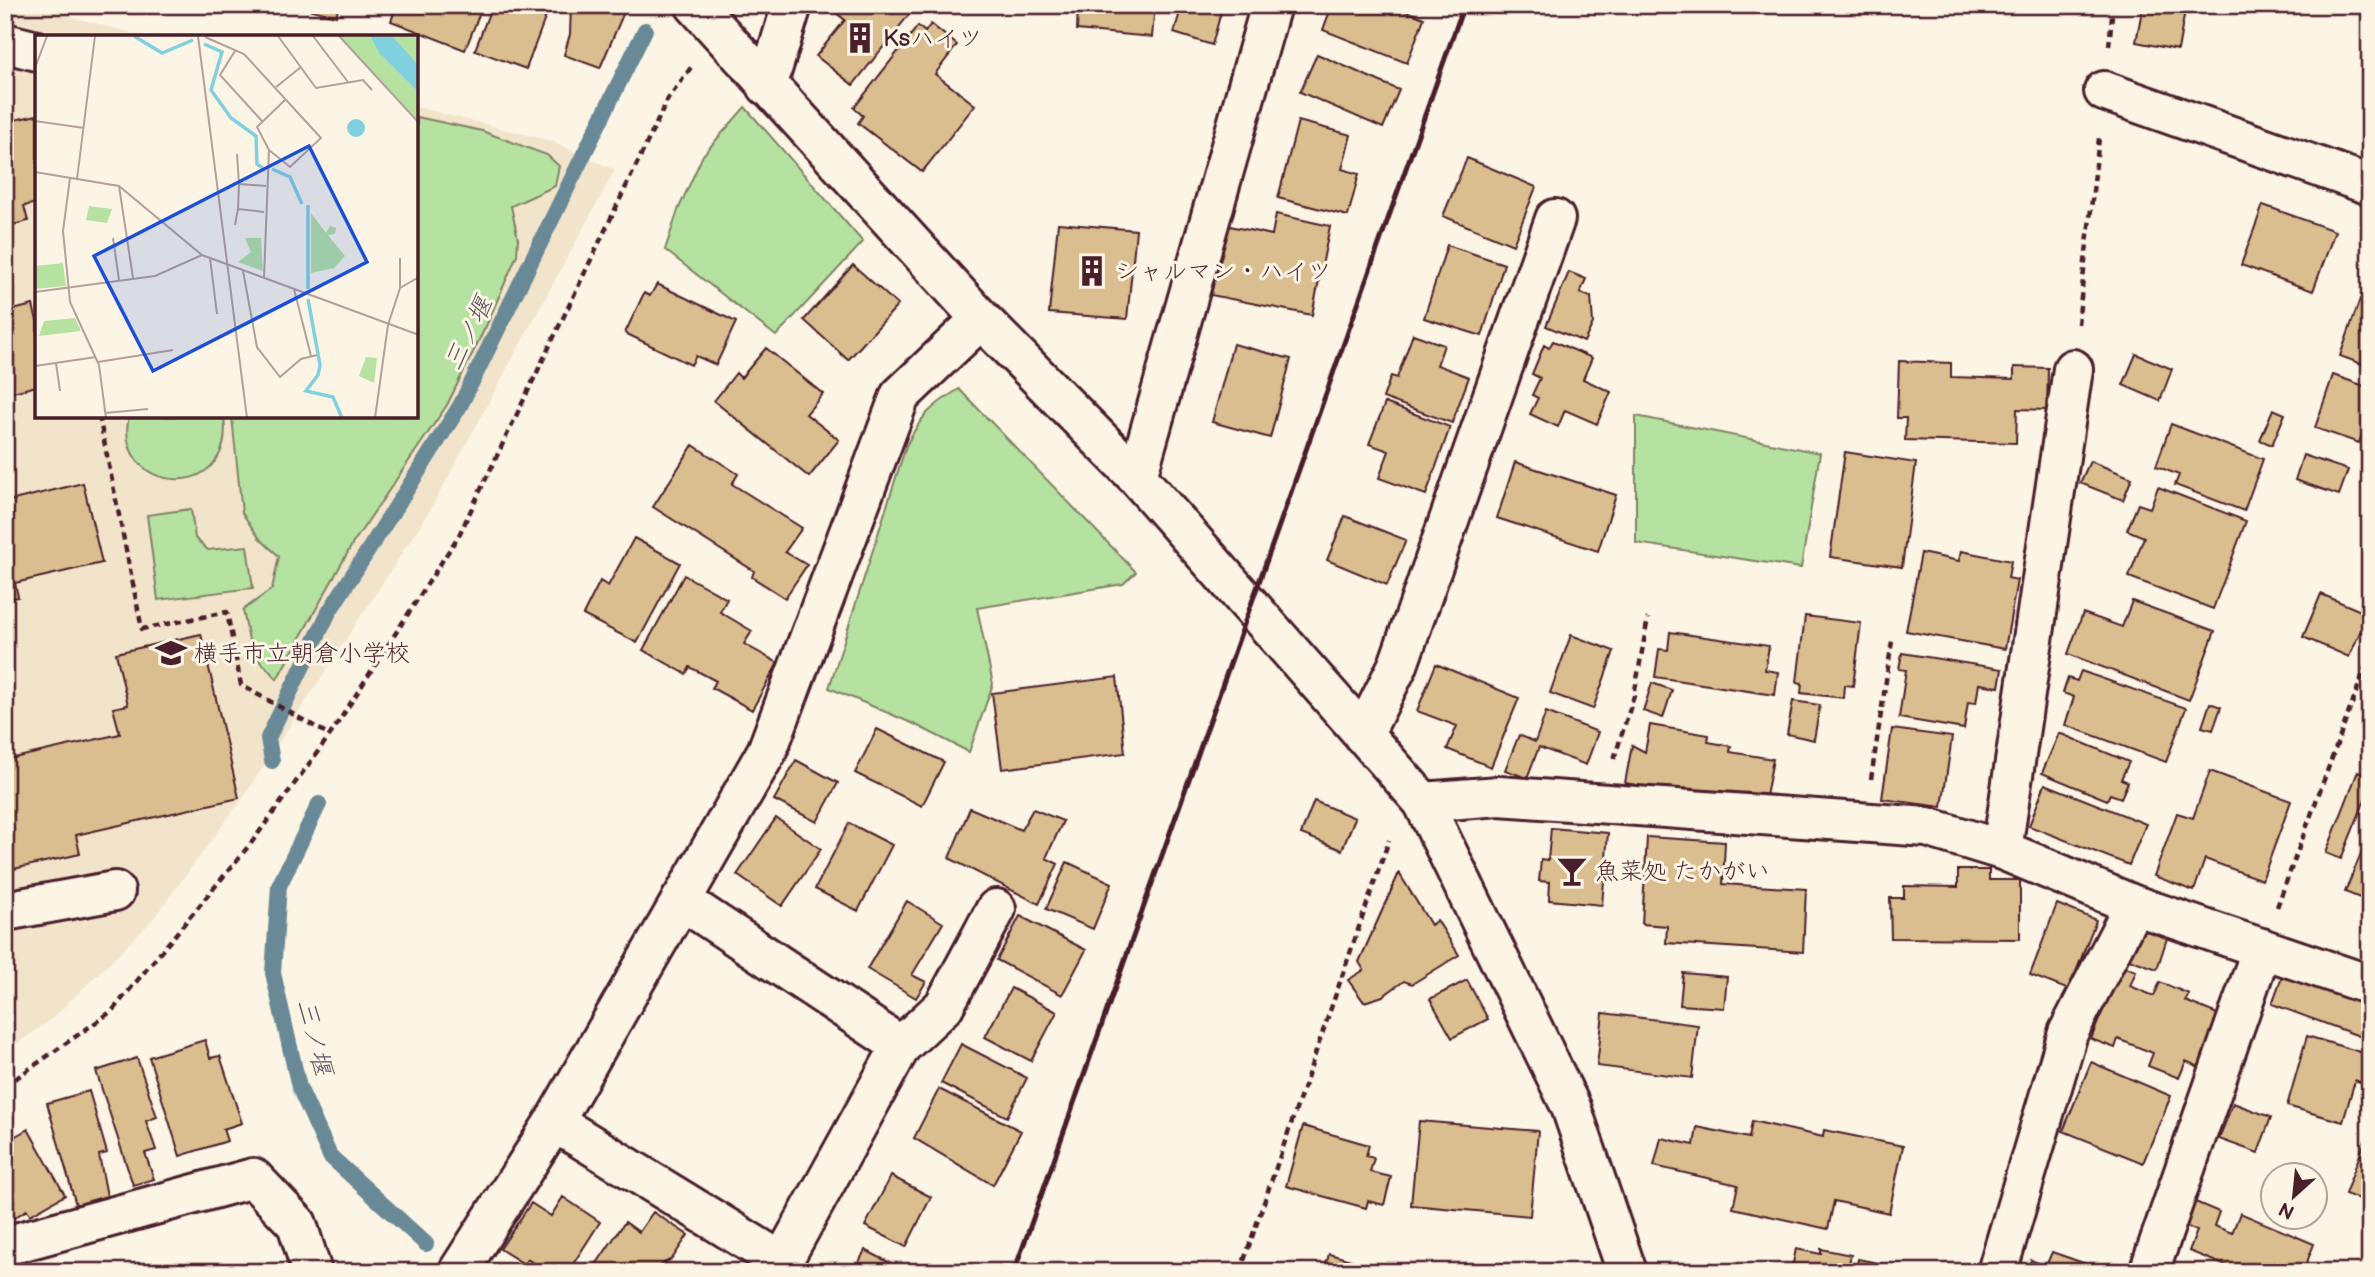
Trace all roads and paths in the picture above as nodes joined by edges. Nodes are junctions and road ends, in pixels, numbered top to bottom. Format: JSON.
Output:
{"nodes":[{"id":1,"x":792,"y":5,"type":"edge"},
{"id":2,"x":1271,"y":5,"type":"edge"},
{"id":3,"x":2113,"y":5,"type":"edge"},
{"id":4,"x":706,"y":18,"type":"edge"},
{"id":5,"x":5,"y":43,"type":"edge"},
{"id":6,"x":35,"y":50,"type":"edge"},
{"id":7,"x":767,"y":86,"type":"junction"},
{"id":8,"x":2104,"y":92,"type":"junction"},
{"id":9,"x":650,"y":137,"type":"dead end"},
{"id":10,"x":2370,"y":185,"type":"edge"},
{"id":11,"x":1555,"y":219,"type":"dead end"},
{"id":12,"x":981,"y":319,"type":"junction"},
{"id":13,"x":2073,"y":369,"type":"joint"},
{"id":14,"x":99,"y":418,"type":"edge"},
{"id":15,"x":1137,"y":477,"type":"junction"},
{"id":16,"x":1648,"y":618,"type":"dead end"},
{"id":17,"x":1892,"y":641,"type":"dead end"},
{"id":18,"x":2370,"y":655,"type":"edge"},
{"id":19,"x":328,"y":734,"type":"junction"},
{"id":20,"x":1363,"y":735,"type":"junction"},
{"id":21,"x":1415,"y":794,"type":"junction"},
{"id":22,"x":1600,"y":803,"type":"junction"},
{"id":23,"x":1864,"y":822,"type":"junction"},
{"id":24,"x":2002,"y":850,"type":"junction"},
{"id":25,"x":114,"y":891,"type":"dead end"},
{"id":26,"x":681,"y":900,"type":"junction"},
{"id":27,"x":2134,"y":905,"type":"junction"},
{"id":28,"x":996,"y":909,"type":"dead end"},
{"id":29,"x":5,"y":911,"type":"edge"},
{"id":30,"x":2262,"y":948,"type":"junction"},
{"id":31,"x":2370,"y":985,"type":"edge"},
{"id":32,"x":901,"y":1046,"type":"junction"},
{"id":33,"x":5,"y":1086,"type":"edge"},
{"id":34,"x":554,"y":1122,"type":"junction"},
{"id":35,"x":5,"y":1246,"type":"edge"},
{"id":36,"x":781,"y":1267,"type":"edge"},
{"id":37,"x":312,"y":1272,"type":"edge"},
{"id":38,"x":458,"y":1272,"type":"edge"},
{"id":39,"x":1240,"y":1272,"type":"edge"},
{"id":40,"x":1627,"y":1272,"type":"edge"},
{"id":41,"x":1997,"y":1272,"type":"edge"},
{"id":42,"x":2149,"y":1272,"type":"edge"}],
"edges":[{"from":1,"to":7,"type":"street"},
{"from":2,"to":15,"type":"street"},
{"from":3,"to":8,"type":"path"},
{"from":4,"to":7,"type":"street"},
{"from":5,"to":6,"type":"street"},
{"from":7,"to":12,"type":"street"},
{"from":8,"to":10,"type":"street"},
{"from":8,"to":13,"type":"path"},
{"from":9,"to":19,"type":"path"},
{"from":11,"to":20,"type":"street"},
{"from":12,"to":15,"type":"street"},
{"from":12,"to":26,"type":"street"},
{"from":13,"to":24,"type":"street"},
{"from":14,"to":19,"type":"path"},
{"from":15,"to":20,"type":"street"},
{"from":16,"to":22,"type":"path"},
{"from":17,"to":23,"type":"path"},
{"from":18,"to":30,"type":"path"},
{"from":19,"to":33,"type":"path"},
{"from":20,"to":21,"type":"street"},
{"from":21,"to":22,"type":"street"},
{"from":21,"to":39,"type":"path"},
{"from":21,"to":40,"type":"street"},
{"from":22,"to":23,"type":"street"},
{"from":23,"to":24,"type":"street"},
{"from":24,"to":27,"type":"street"},
{"from":25,"to":29,"type":"street"},
{"from":26,"to":32,"type":"street"},
{"from":26,"to":34,"type":"street"},
{"from":27,"to":30,"type":"street"},
{"from":27,"to":41,"type":"street"},
{"from":28,"to":32,"type":"street"},
{"from":30,"to":31,"type":"street"},
{"from":30,"to":42,"type":"street"},
{"from":32,"to":36,"type":"street"},
{"from":34,"to":36,"type":"street"},
{"from":34,"to":38,"type":"street"},
{"from":35,"to":37,"type":"street"}]}
